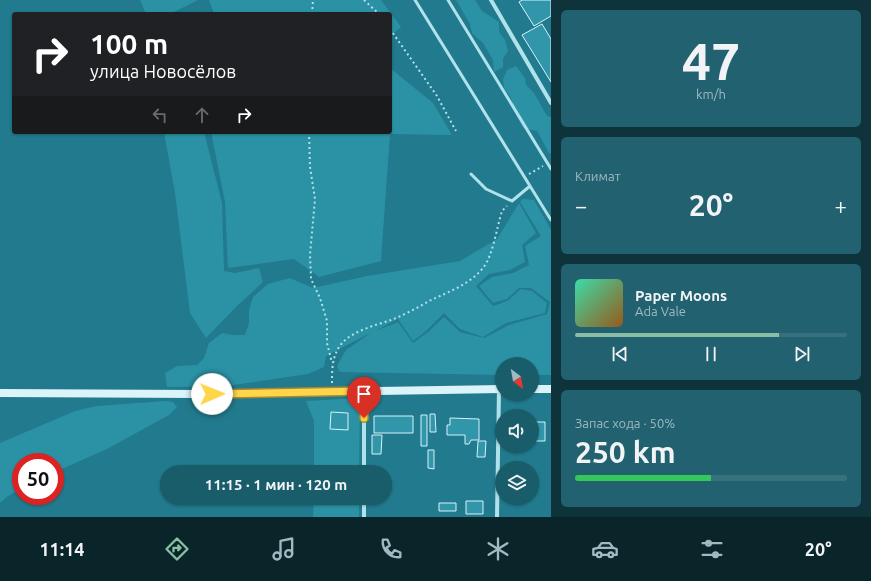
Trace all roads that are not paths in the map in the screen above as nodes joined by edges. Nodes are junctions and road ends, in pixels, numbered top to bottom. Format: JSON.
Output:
{"nodes":[{"id":1,"x":415,"y":0,"type":"edge"},
{"id":2,"x":448,"y":0,"type":"edge"},
{"id":3,"x":491,"y":0,"type":"edge"},
{"id":4,"x":551,"y":103,"type":"edge"},
{"id":5,"x":551,"y":169,"type":"edge"},
{"id":6,"x":471,"y":174,"type":"dead end"},
{"id":7,"x":530,"y":186,"type":"junction"},
{"id":8,"x":551,"y":220,"type":"edge"},
{"id":9,"x":495,"y":389,"type":"edge"},
{"id":10,"x":539,"y":389,"type":"edge"},
{"id":11,"x":551,"y":389,"type":"edge"},
{"id":12,"x":364,"y":391,"type":"junction"},
{"id":13,"x":0,"y":393,"type":"edge"},
{"id":14,"x":500,"y":401,"type":"edge"},
{"id":15,"x":364,"y":465,"type":"edge"},
{"id":16,"x":364,"y":505,"type":"edge"},
{"id":17,"x":364,"y":517,"type":"edge"},
{"id":18,"x":497,"y":517,"type":"edge"}],
"edges":[{"from":1,"to":7,"type":"lane"},
{"from":2,"to":5,"type":"lane"},
{"from":3,"to":4,"type":"street"},
{"from":6,"to":7,"type":"lane"},
{"from":7,"to":8,"type":"lane"},
{"from":9,"to":12,"type":"main road"},
{"from":10,"to":11,"type":"main road"},
{"from":12,"to":13,"type":"main road"},
{"from":12,"to":15,"type":"street"},
{"from":14,"to":18,"type":"street"},
{"from":16,"to":17,"type":"street"}]}
